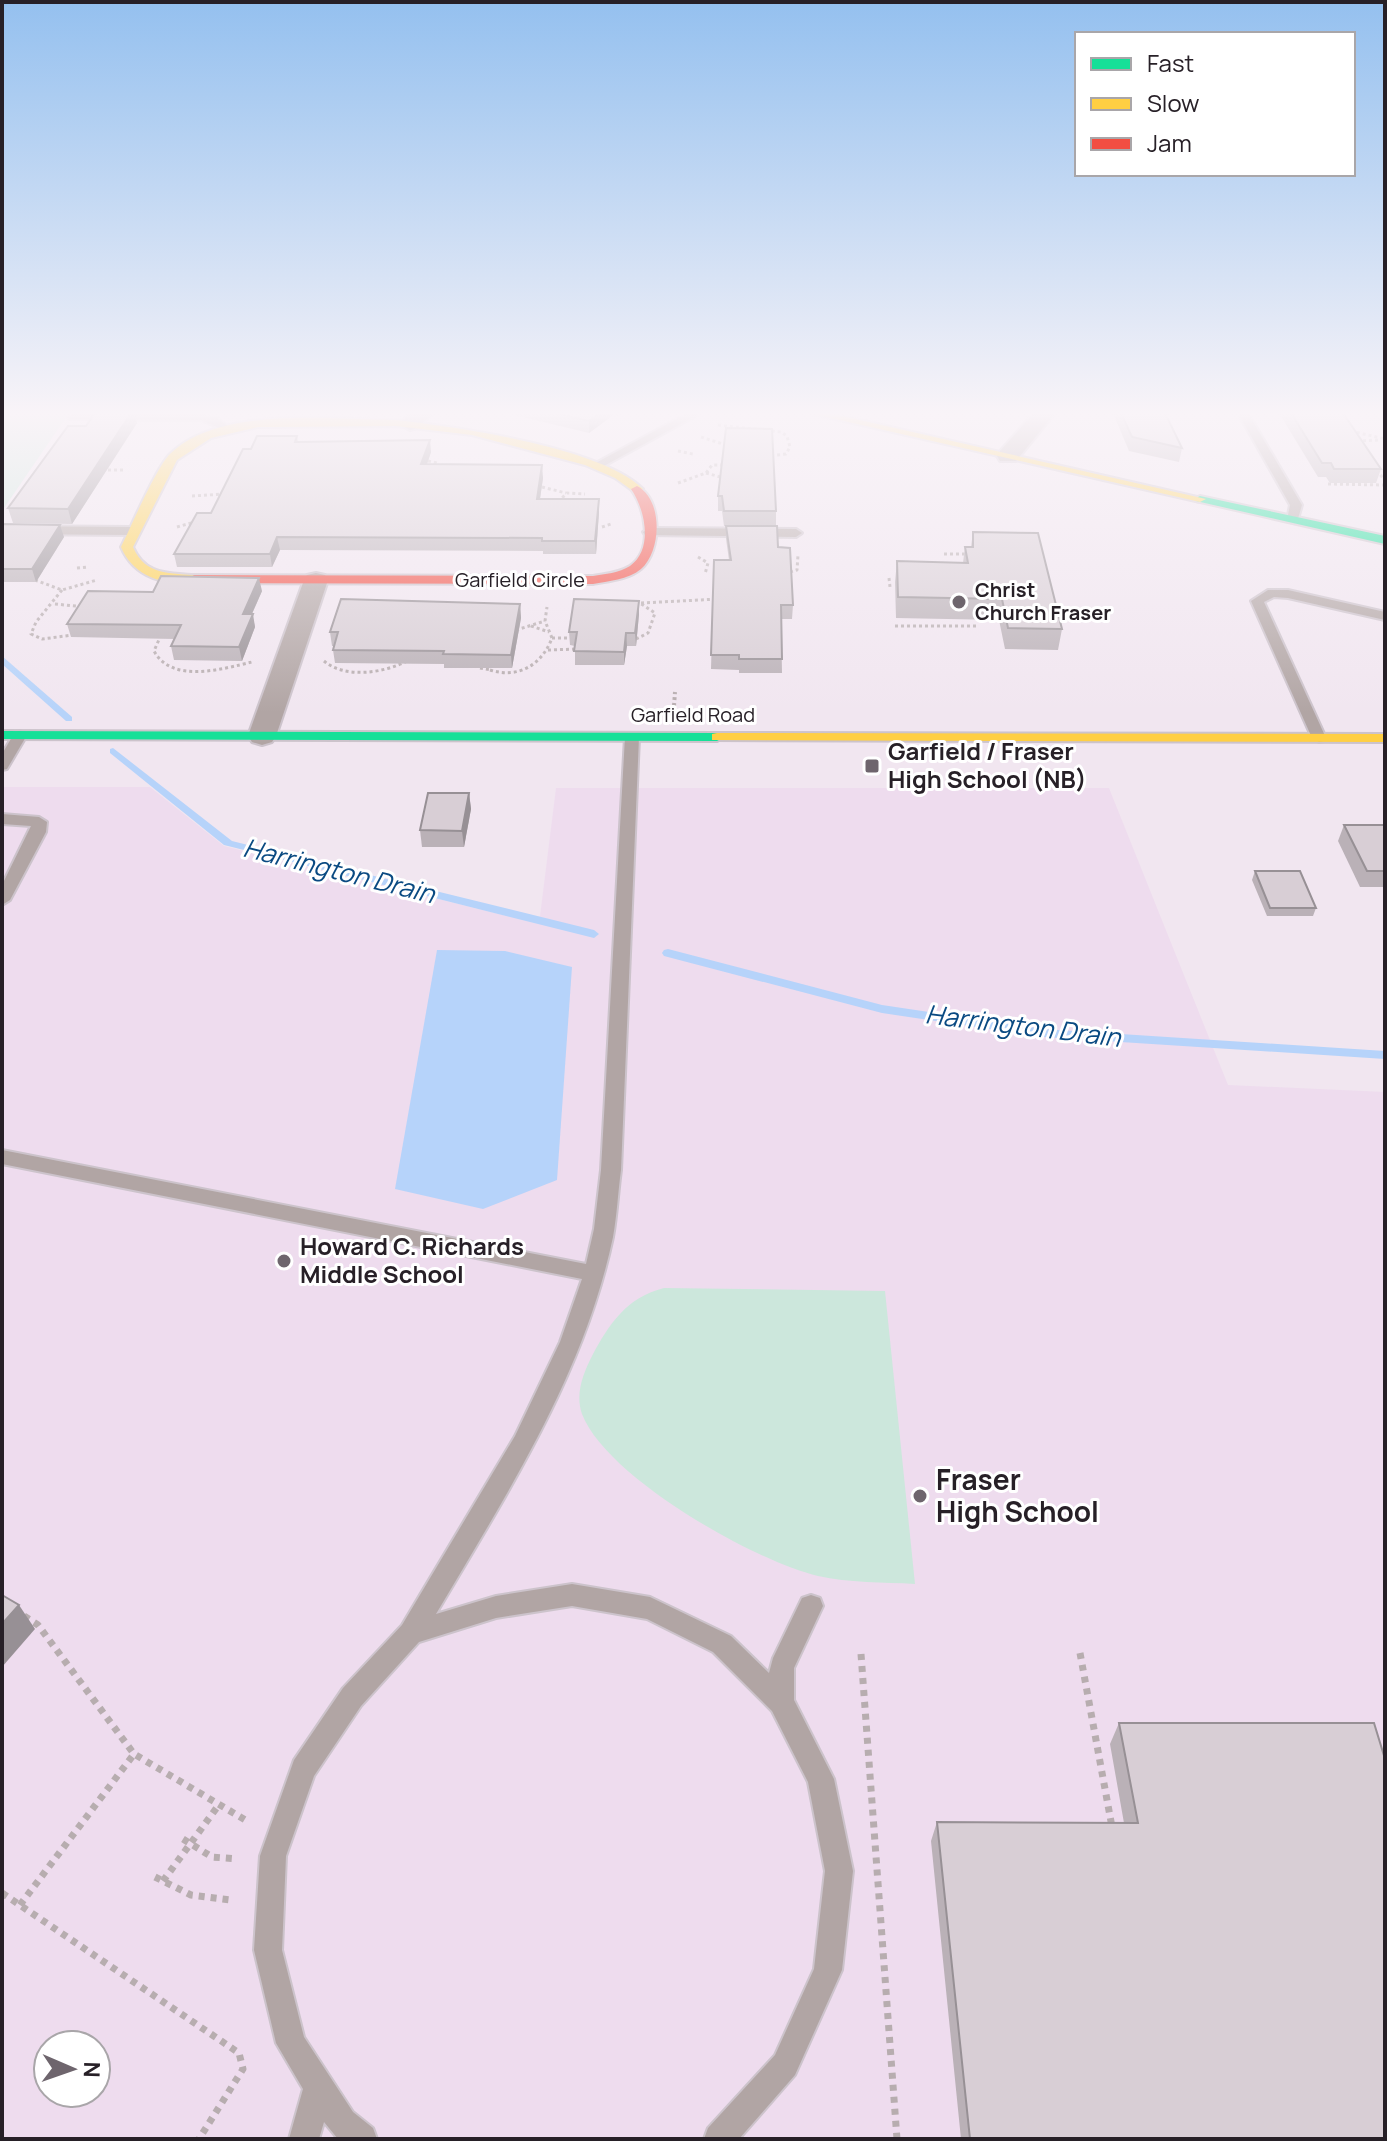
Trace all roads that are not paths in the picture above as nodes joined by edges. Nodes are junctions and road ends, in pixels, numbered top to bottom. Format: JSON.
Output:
{"nodes":[{"id":1,"x":142,"y":513,"type":"edge"},
{"id":2,"x":650,"y":513,"type":"edge"},
{"id":3,"x":1261,"y":513,"type":"edge"},
{"id":4,"x":1294,"y":513,"type":"edge"},
{"id":5,"x":1293,"y":520,"type":"junction"},
{"id":6,"x":2,"y":530,"type":"edge"},
{"id":7,"x":132,"y":531,"type":"junction"},
{"id":8,"x":649,"y":532,"type":"junction"},
{"id":9,"x":796,"y":533,"type":"dead end"},
{"id":10,"x":1385,"y":540,"type":"edge"},
{"id":11,"x":316,"y":580,"type":"junction"},
{"id":12,"x":1385,"y":616,"type":"edge"},
{"id":13,"x":11,"y":735,"type":"edge"},
{"id":14,"x":262,"y":736,"type":"junction"},
{"id":15,"x":632,"y":737,"type":"junction"},
{"id":16,"x":1319,"y":738,"type":"junction"},
{"id":17,"x":1385,"y":738,"type":"edge"},
{"id":18,"x":2,"y":766,"type":"edge"},
{"id":19,"x":2,"y":819,"type":"edge"},
{"id":20,"x":2,"y":900,"type":"edge"},
{"id":21,"x":2,"y":1157,"type":"edge"},
{"id":22,"x":593,"y":1273,"type":"junction"},
{"id":23,"x":811,"y":1606,"type":"dead end"},
{"id":24,"x":411,"y":1633,"type":"junction"},
{"id":25,"x":781,"y":1702,"type":"junction"},
{"id":26,"x":318,"y":2088,"type":"junction"},
{"id":27,"x":304,"y":2139,"type":"edge"},
{"id":28,"x":362,"y":2139,"type":"edge"},
{"id":29,"x":719,"y":2139,"type":"edge"}],
"edges":[{"from":1,"to":7,"type":"street"},
{"from":2,"to":8,"type":"street"},
{"from":3,"to":5,"type":"street"},
{"from":4,"to":5,"type":"lane"},
{"from":5,"to":10,"type":"street"},
{"from":6,"to":7,"type":"lane"},
{"from":7,"to":11,"type":"street","name":"Garfield Circle"},
{"from":8,"to":9,"type":"lane"},
{"from":8,"to":11,"type":"street","name":"Garfield Circle"},
{"from":11,"to":14,"type":"street"},
{"from":12,"to":16,"type":"lane"},
{"from":13,"to":14,"type":"street","name":"Garfield Road"},
{"from":13,"to":18,"type":"lane"},
{"from":14,"to":15,"type":"street","name":"Garfield Road"},
{"from":15,"to":16,"type":"street","name":"Garfield Road"},
{"from":15,"to":22,"type":"lane"},
{"from":16,"to":17,"type":"street","name":"Garfield Road"},
{"from":19,"to":20,"type":"lane"},
{"from":21,"to":22,"type":"lane"},
{"from":22,"to":24,"type":"lane"},
{"from":23,"to":25,"type":"lane"},
{"from":24,"to":25,"type":"lane"},
{"from":24,"to":26,"type":"lane"},
{"from":25,"to":29,"type":"lane"},
{"from":26,"to":27,"type":"lane"},
{"from":26,"to":28,"type":"lane"}]}
